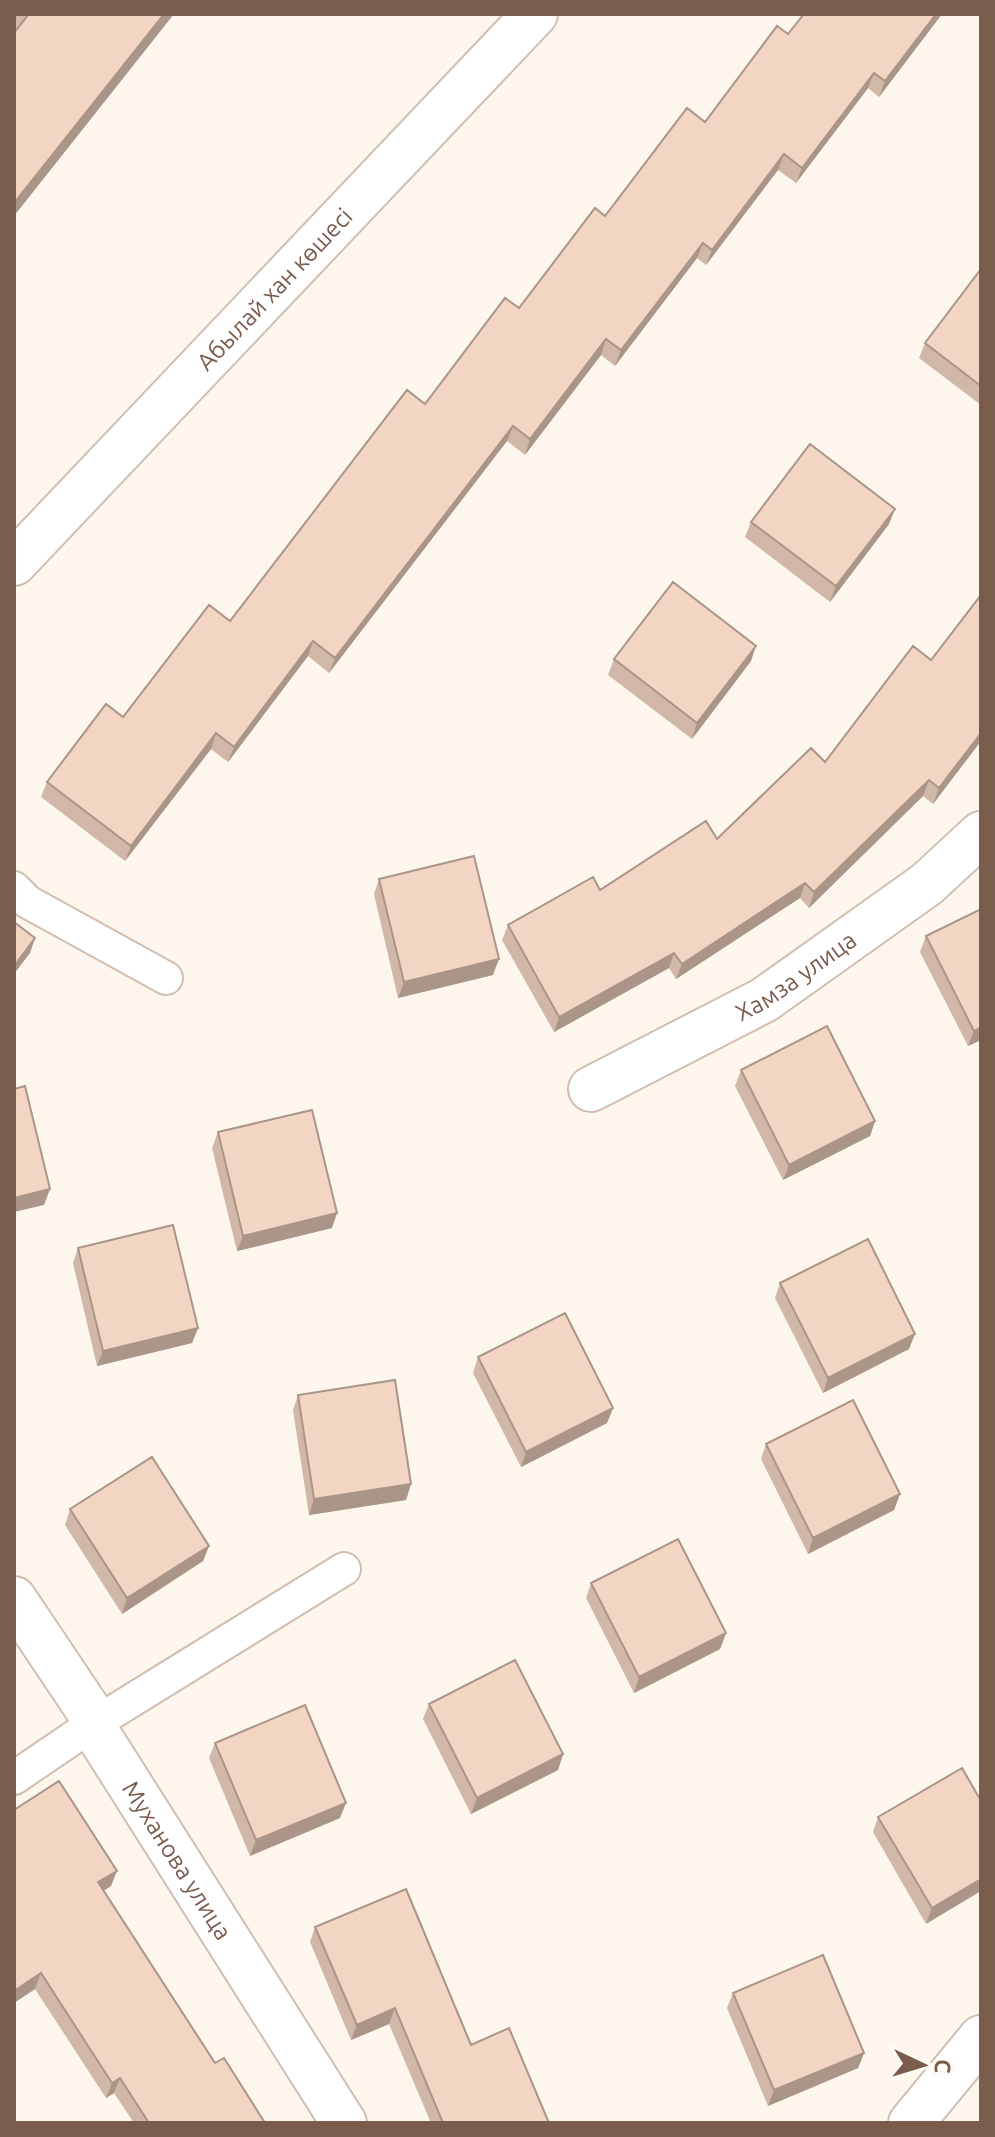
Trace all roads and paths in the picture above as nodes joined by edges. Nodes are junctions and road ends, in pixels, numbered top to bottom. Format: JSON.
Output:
{"nodes":[{"id":1,"x":535,"y":14,"type":"edge"},
{"id":2,"x":14,"y":563,"type":"edge"},
{"id":3,"x":981,"y":834,"type":"edge"},
{"id":4,"x":14,"y":888,"type":"edge"},
{"id":5,"x":166,"y":978,"type":"dead end"},
{"id":6,"x":591,"y":1089,"type":"dead end"},
{"id":7,"x":344,"y":1569,"type":"dead end"},
{"id":8,"x":14,"y":1599,"type":"edge"},
{"id":9,"x":92,"y":1725,"type":"junction"},
{"id":10,"x":14,"y":1778,"type":"edge"},
{"id":11,"x":981,"y":2038,"type":"edge"},
{"id":12,"x":344,"y":2123,"type":"edge"},
{"id":13,"x":911,"y":2123,"type":"edge"}],
"edges":[{"from":1,"to":2,"type":"street","name":"Абылай хан көшесі"},
{"from":3,"to":6,"type":"street","name":"Хамза улица"},
{"from":4,"to":5,"type":"lane"},
{"from":7,"to":9,"type":"lane"},
{"from":8,"to":9,"type":"street","name":"Муханова улица"},
{"from":9,"to":10,"type":"lane"},
{"from":9,"to":12,"type":"street","name":"Муханова улица"},
{"from":11,"to":13,"type":"street"}]}
